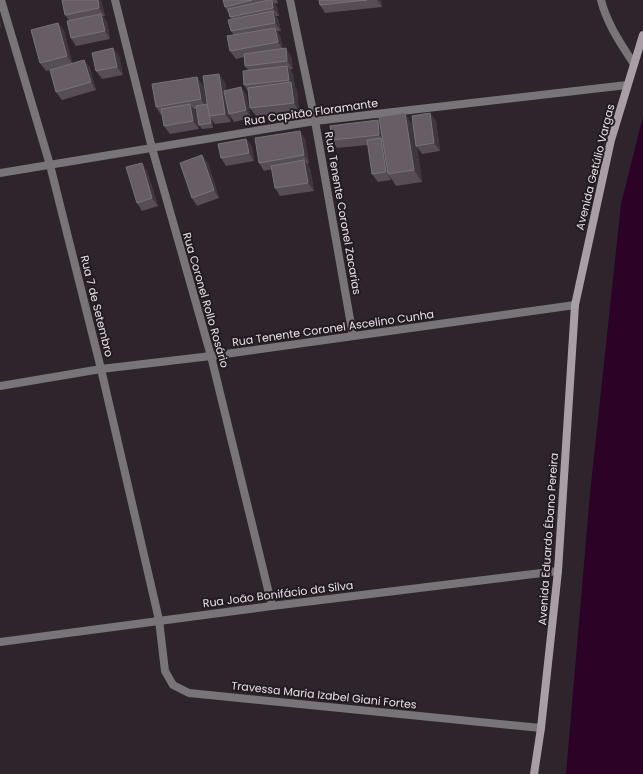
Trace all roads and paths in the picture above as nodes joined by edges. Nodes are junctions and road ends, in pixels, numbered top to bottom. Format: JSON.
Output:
{"nodes":[{"id":1,"x":0,"y":0,"type":"edge"},
{"id":2,"x":115,"y":0,"type":"edge"},
{"id":3,"x":290,"y":0,"type":"edge"},
{"id":4,"x":601,"y":0,"type":"edge"},
{"id":5,"x":643,"y":36,"type":"edge"},
{"id":6,"x":634,"y":64,"type":"junction"},
{"id":7,"x":627,"y":85,"type":"junction"},
{"id":8,"x":315,"y":121,"type":"junction"},
{"id":9,"x":152,"y":148,"type":"junction"},
{"id":10,"x":50,"y":165,"type":"junction"},
{"id":11,"x":0,"y":173,"type":"edge"},
{"id":12,"x":575,"y":305,"type":"junction"},
{"id":13,"x":353,"y":336,"type":"junction"},
{"id":14,"x":211,"y":356,"type":"junction"},
{"id":15,"x":101,"y":369,"type":"junction"},
{"id":16,"x":0,"y":386,"type":"edge"},
{"id":17,"x":558,"y":571,"type":"junction"},
{"id":18,"x":272,"y":606,"type":"junction"},
{"id":19,"x":159,"y":620,"type":"junction"},
{"id":20,"x":0,"y":642,"type":"edge"},
{"id":21,"x":541,"y":728,"type":"junction"},
{"id":22,"x":534,"y":774,"type":"edge"}],
"edges":[{"from":1,"to":10,"type":"street","name":"Rua 7 de Setembro"},
{"from":2,"to":9,"type":"street","name":"Rua Coronel Rollo Rosário"},
{"from":3,"to":8,"type":"street","name":"Rua Tenente Coronel Zacarias"},
{"from":4,"to":6,"type":"street"},
{"from":5,"to":6,"type":"main road","name":"Avenida Getúlio Vargas"},
{"from":6,"to":7,"type":"main road","name":"Avenida Getúlio Vargas"},
{"from":7,"to":8,"type":"street","name":"Rua Capitão Floramante"},
{"from":7,"to":12,"type":"main road","name":"Avenida Getúlio Vargas"},
{"from":8,"to":9,"type":"street","name":"Rua Capitão Floramante"},
{"from":8,"to":13,"type":"street","name":"Rua Tenente Coronel Zacarias"},
{"from":9,"to":10,"type":"street","name":"Rua Capitão Floramante"},
{"from":9,"to":14,"type":"street","name":"Rua Coronel Rollo Rosário"},
{"from":10,"to":11,"type":"street","name":"Rua Capitão Floramante"},
{"from":10,"to":15,"type":"street","name":"Rua 7 de Setembro"},
{"from":12,"to":13,"type":"street","name":"Rua Tenente Coronel Ascelino Cunha"},
{"from":12,"to":17,"type":"main road","name":"Avenida Eduardo Ébano Pereira"},
{"from":13,"to":14,"type":"street","name":"Rua Tenente Coronel Ascelino Cunha"},
{"from":14,"to":15,"type":"street","name":"Rua Tenente Coronel Ascelino Cunha"},
{"from":14,"to":18,"type":"street","name":"Rua Coronel Rollo Rosário"},
{"from":15,"to":16,"type":"street","name":"Rua Tenente Coronel Ascelino Cunha"},
{"from":15,"to":19,"type":"street","name":"Rua 7 de Setembro"},
{"from":17,"to":18,"type":"street","name":"Rua João Bonifácio da Silva"},
{"from":17,"to":21,"type":"main road","name":"Avenida Eduardo Ébano Pereira"},
{"from":18,"to":19,"type":"street","name":"Rua João Bonifácio da Silva"},
{"from":19,"to":20,"type":"street","name":"Rua João Bonifácio da Silva"},
{"from":19,"to":21,"type":"street","name":"Travessa Maria Izabel Giani Fortes"},
{"from":21,"to":22,"type":"main road","name":"Avenida Eduardo Ébano Pereira"}]}
